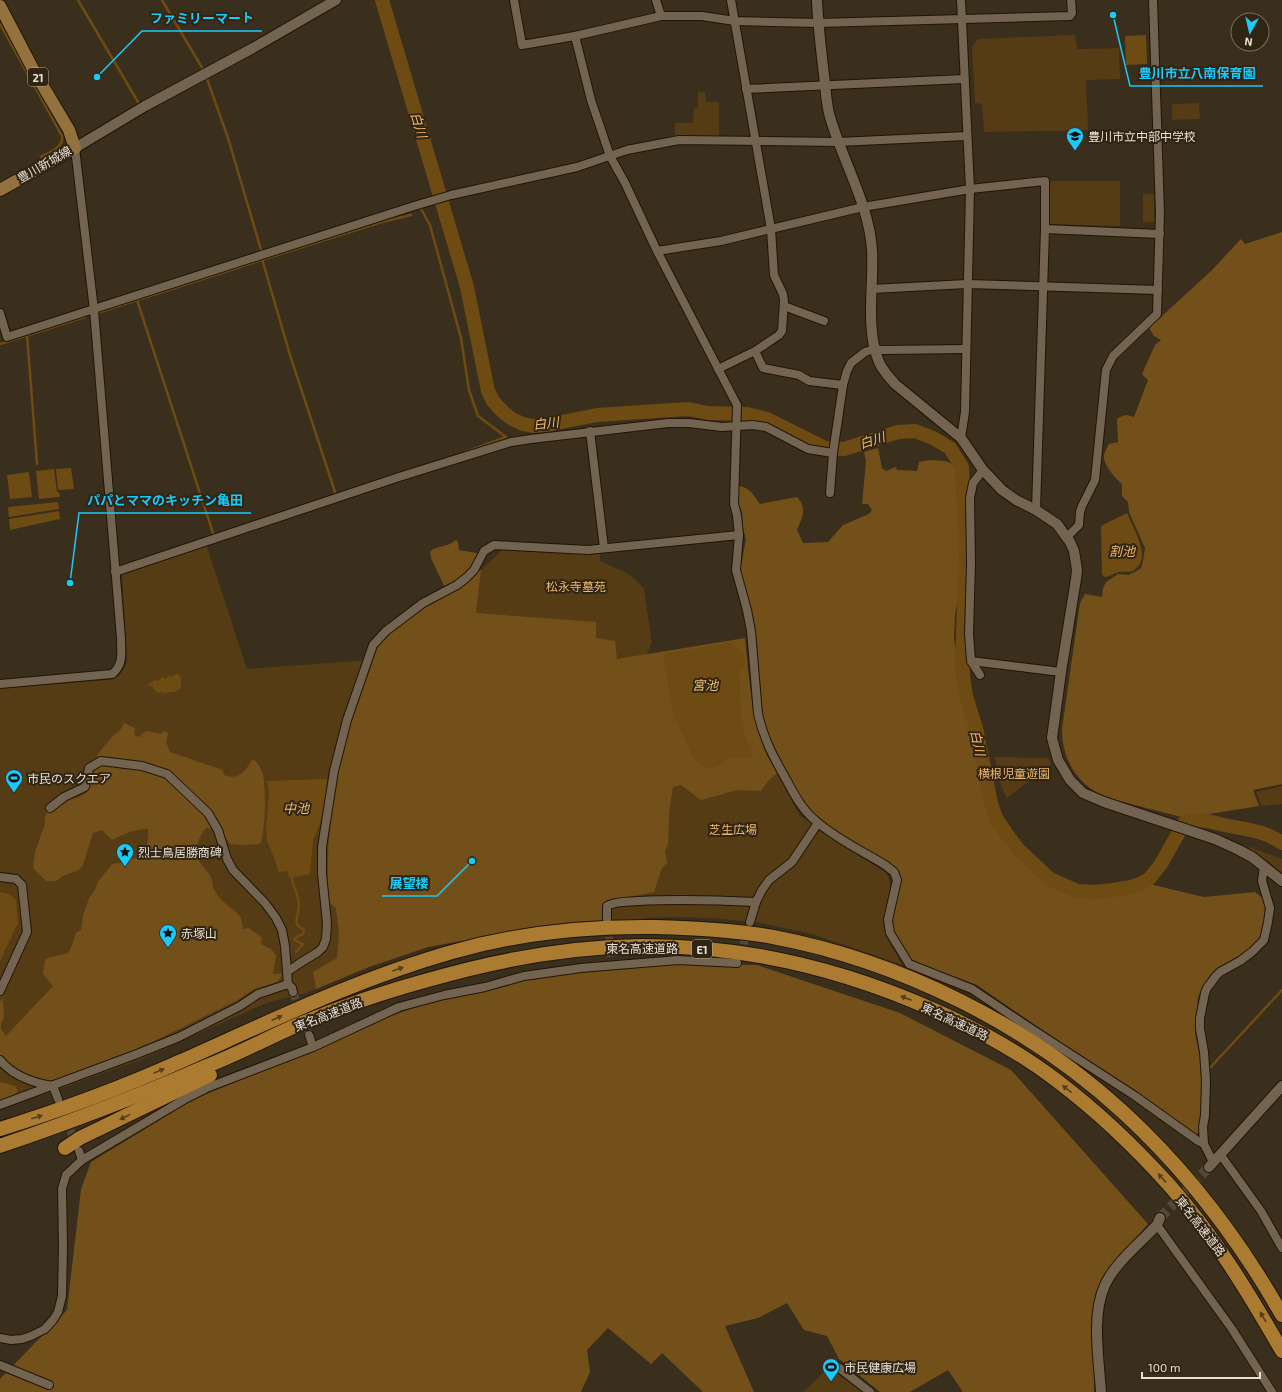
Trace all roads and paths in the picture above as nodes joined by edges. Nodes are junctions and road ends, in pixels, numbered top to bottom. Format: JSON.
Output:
{"nodes":[{"id":1,"x":336,"y":0,"type":"edge"},
{"id":2,"x":514,"y":0,"type":"edge"},
{"id":3,"x":656,"y":0,"type":"edge"},
{"id":4,"x":731,"y":0,"type":"edge"},
{"id":5,"x":817,"y":0,"type":"edge"},
{"id":6,"x":961,"y":0,"type":"edge"},
{"id":7,"x":1071,"y":0,"type":"edge"},
{"id":8,"x":1153,"y":0,"type":"edge"},
{"id":9,"x":0,"y":6,"type":"edge"},
{"id":10,"x":661,"y":16,"type":"junction"},
{"id":11,"x":962,"y":19,"type":"junction"},
{"id":12,"x":735,"y":21,"type":"junction"},
{"id":13,"x":818,"y":23,"type":"junction"},
{"id":14,"x":576,"y":36,"type":"junction"},
{"id":15,"x":964,"y":79,"type":"junction"},
{"id":16,"x":825,"y":85,"type":"junction"},
{"id":17,"x":746,"y":89,"type":"junction"},
{"id":18,"x":967,"y":136,"type":"junction"},
{"id":19,"x":756,"y":141,"type":"junction"},
{"id":20,"x":838,"y":142,"type":"junction"},
{"id":21,"x":75,"y":148,"type":"junction"},
{"id":22,"x":610,"y":156,"type":"junction"},
{"id":23,"x":970,"y":189,"type":"junction"},
{"id":24,"x":0,"y":190,"type":"edge"},
{"id":25,"x":863,"y":208,"type":"junction"},
{"id":26,"x":771,"y":229,"type":"junction"},
{"id":27,"x":1045,"y":230,"type":"junction"},
{"id":28,"x":1160,"y":234,"type":"junction"},
{"id":29,"x":657,"y":250,"type":"junction"},
{"id":30,"x":967,"y":284,"type":"junction"},
{"id":31,"x":1044,"y":286,"type":"junction"},
{"id":32,"x":872,"y":289,"type":"junction"},
{"id":33,"x":1158,"y":290,"type":"junction"},
{"id":34,"x":784,"y":306,"type":"junction"},
{"id":35,"x":94,"y":310,"type":"junction"},
{"id":36,"x":0,"y":313,"type":"edge"},
{"id":37,"x":824,"y":322,"type":"dead end"},
{"id":38,"x":874,"y":349,"type":"junction"},
{"id":39,"x":966,"y":349,"type":"junction"},
{"id":40,"x":755,"y":351,"type":"junction"},
{"id":41,"x":718,"y":369,"type":"junction"},
{"id":42,"x":843,"y":385,"type":"junction"},
{"id":43,"x":736,"y":425,"type":"junction"},
{"id":44,"x":590,"y":431,"type":"junction"},
{"id":45,"x":961,"y":438,"type":"junction"},
{"id":46,"x":834,"y":453,"type":"junction"},
{"id":47,"x":983,"y":470,"type":"junction"},
{"id":48,"x":830,"y":493,"type":"dead end"},
{"id":49,"x":1036,"y":510,"type":"junction"},
{"id":50,"x":739,"y":535,"type":"junction"},
{"id":51,"x":1066,"y":537,"type":"junction"},
{"id":52,"x":604,"y":548,"type":"junction"},
{"id":53,"x":115,"y":572,"type":"junction"},
{"id":54,"x":972,"y":661,"type":"junction"},
{"id":55,"x":1061,"y":672,"type":"junction"},
{"id":56,"x":980,"y":675,"type":"dead end"},
{"id":57,"x":0,"y":684,"type":"edge"},
{"id":58,"x":50,"y":808,"type":"dead end"},
{"id":59,"x":818,"y":823,"type":"junction"},
{"id":60,"x":1264,"y":866,"type":"junction"},
{"id":61,"x":0,"y":877,"type":"edge"},
{"id":62,"x":1282,"y":881,"type":"edge"},
{"id":63,"x":756,"y":902,"type":"junction"},
{"id":64,"x":607,"y":919,"type":"tunnel mouth"},
{"id":65,"x":750,"y":922,"type":"tunnel mouth"},
{"id":66,"x":737,"y":963,"type":"dead end"},
{"id":67,"x":287,"y":972,"type":"junction"},
{"id":68,"x":288,"y":984,"type":"junction"},
{"id":69,"x":0,"y":991,"type":"edge"},
{"id":70,"x":293,"y":992,"type":"tunnel mouth"},
{"id":71,"x":296,"y":1026,"type":"junction"},
{"id":72,"x":309,"y":1035,"type":"tunnel mouth"},
{"id":73,"x":313,"y":1047,"type":"junction"},
{"id":74,"x":0,"y":1060,"type":"edge"},
{"id":75,"x":53,"y":1086,"type":"junction"},
{"id":76,"x":1282,"y":1086,"type":"edge"},
{"id":77,"x":58,"y":1099,"type":"dead end"},
{"id":78,"x":0,"y":1105,"type":"edge"},
{"id":79,"x":0,"y":1129,"type":"edge"},
{"id":80,"x":1204,"y":1144,"type":"junction"},
{"id":81,"x":0,"y":1146,"type":"edge"},
{"id":82,"x":65,"y":1148,"type":"dead end"},
{"id":83,"x":79,"y":1151,"type":"tunnel mouth"},
{"id":84,"x":1220,"y":1154,"type":"junction"},
{"id":85,"x":82,"y":1160,"type":"junction"},
{"id":86,"x":1211,"y":1164,"type":"joint"},
{"id":87,"x":1159,"y":1222,"type":"joint"},
{"id":88,"x":1282,"y":1248,"type":"edge"},
{"id":89,"x":1282,"y":1315,"type":"edge"},
{"id":90,"x":0,"y":1338,"type":"edge"},
{"id":91,"x":1282,"y":1351,"type":"edge"},
{"id":92,"x":0,"y":1365,"type":"edge"},
{"id":93,"x":838,"y":1367,"type":"dead end"},
{"id":94,"x":50,"y":1385,"type":"dead end"},
{"id":95,"x":870,"y":1392,"type":"edge"},
{"id":96,"x":1100,"y":1392,"type":"edge"},
{"id":97,"x":1272,"y":1392,"type":"edge"}],
"edges":[{"from":1,"to":21,"type":"street"},
{"from":2,"to":14,"type":"street"},
{"from":3,"to":10,"type":"street"},
{"from":4,"to":12,"type":"street"},
{"from":5,"to":13,"type":"street"},
{"from":6,"to":11,"type":"street"},
{"from":7,"to":11,"type":"street"},
{"from":8,"to":28,"type":"street"},
{"from":9,"to":21,"type":"main road","name":"豊川新城線","number":"21"},
{"from":10,"to":12,"type":"street"},
{"from":10,"to":14,"type":"street"},
{"from":11,"to":13,"type":"street"},
{"from":11,"to":15,"type":"street"},
{"from":12,"to":13,"type":"street"},
{"from":12,"to":17,"type":"street"},
{"from":13,"to":16,"type":"street"},
{"from":14,"to":22,"type":"street"},
{"from":15,"to":16,"type":"street"},
{"from":15,"to":18,"type":"street"},
{"from":16,"to":17,"type":"street"},
{"from":16,"to":20,"type":"street"},
{"from":17,"to":19,"type":"street"},
{"from":18,"to":20,"type":"street"},
{"from":18,"to":23,"type":"street"},
{"from":19,"to":20,"type":"street"},
{"from":19,"to":22,"type":"street"},
{"from":19,"to":26,"type":"street"},
{"from":20,"to":25,"type":"street"},
{"from":21,"to":24,"type":"main road","name":"豊川新城線"},
{"from":21,"to":35,"type":"street"},
{"from":22,"to":29,"type":"street"},
{"from":22,"to":35,"type":"street"},
{"from":23,"to":25,"type":"street"},
{"from":23,"to":27,"type":"street"},
{"from":23,"to":30,"type":"street"},
{"from":25,"to":26,"type":"street"},
{"from":25,"to":32,"type":"street"},
{"from":26,"to":29,"type":"street"},
{"from":26,"to":34,"type":"street"},
{"from":27,"to":28,"type":"street"},
{"from":27,"to":31,"type":"street"},
{"from":28,"to":33,"type":"street"},
{"from":29,"to":41,"type":"street"},
{"from":30,"to":31,"type":"street"},
{"from":30,"to":32,"type":"street"},
{"from":30,"to":39,"type":"street"},
{"from":31,"to":33,"type":"street"},
{"from":31,"to":49,"type":"street"},
{"from":32,"to":38,"type":"street"},
{"from":33,"to":51,"type":"street"},
{"from":34,"to":37,"type":"street"},
{"from":34,"to":40,"type":"street"},
{"from":35,"to":36,"type":"street"},
{"from":35,"to":53,"type":"street"},
{"from":38,"to":39,"type":"street"},
{"from":38,"to":42,"type":"street"},
{"from":38,"to":45,"type":"street"},
{"from":39,"to":45,"type":"street"},
{"from":40,"to":41,"type":"street"},
{"from":40,"to":42,"type":"street"},
{"from":41,"to":43,"type":"street"},
{"from":42,"to":46,"type":"street"},
{"from":43,"to":44,"type":"street"},
{"from":43,"to":46,"type":"street"},
{"from":43,"to":50,"type":"street"},
{"from":44,"to":52,"type":"street"},
{"from":44,"to":53,"type":"street"},
{"from":45,"to":47,"type":"street"},
{"from":46,"to":48,"type":"street"},
{"from":47,"to":49,"type":"street"},
{"from":47,"to":54,"type":"street"},
{"from":49,"to":51,"type":"street"},
{"from":50,"to":52,"type":"street"},
{"from":50,"to":59,"type":"street"},
{"from":51,"to":55,"type":"street"},
{"from":52,"to":67,"type":"street"},
{"from":53,"to":57,"type":"street"},
{"from":54,"to":55,"type":"street"},
{"from":54,"to":56,"type":"street"},
{"from":55,"to":60,"type":"street"},
{"from":58,"to":67,"type":"street"},
{"from":59,"to":63,"type":"street"},
{"from":59,"to":80,"type":"street"},
{"from":60,"to":62,"type":"street"},
{"from":60,"to":80,"type":"street"},
{"from":61,"to":69,"type":"street"},
{"from":63,"to":64,"type":"street"},
{"from":63,"to":65,"type":"street"},
{"from":66,"to":73,"type":"street"},
{"from":67,"to":68,"type":"street"},
{"from":68,"to":70,"type":"street"},
{"from":68,"to":75,"type":"street"},
{"from":71,"to":81,"type":"highway","name":"東名高速道路","number":"E1"},
{"from":71,"to":82,"type":"highway","one_way":true},
{"from":91,"to":71,"type":"highway","name":"東名高速道路","number":"E1","one_way":true},
{"from":72,"to":73,"type":"street"},
{"from":73,"to":85,"type":"street"},
{"from":74,"to":75,"type":"street"},
{"from":75,"to":77,"type":"street"},
{"from":75,"to":78,"type":"street"},
{"from":76,"to":84,"type":"street"},
{"from":79,"to":89,"type":"highway","name":"東名高速道路","number":"E1","one_way":true},
{"from":80,"to":86,"type":"street"},
{"from":83,"to":85,"type":"street"},
{"from":84,"to":86,"type":"street"},
{"from":84,"to":88,"type":"street"},
{"from":85,"to":90,"type":"street"},
{"from":87,"to":96,"type":"street"},
{"from":87,"to":97,"type":"street"},
{"from":92,"to":94,"type":"street"},
{"from":93,"to":95,"type":"street"}]}
